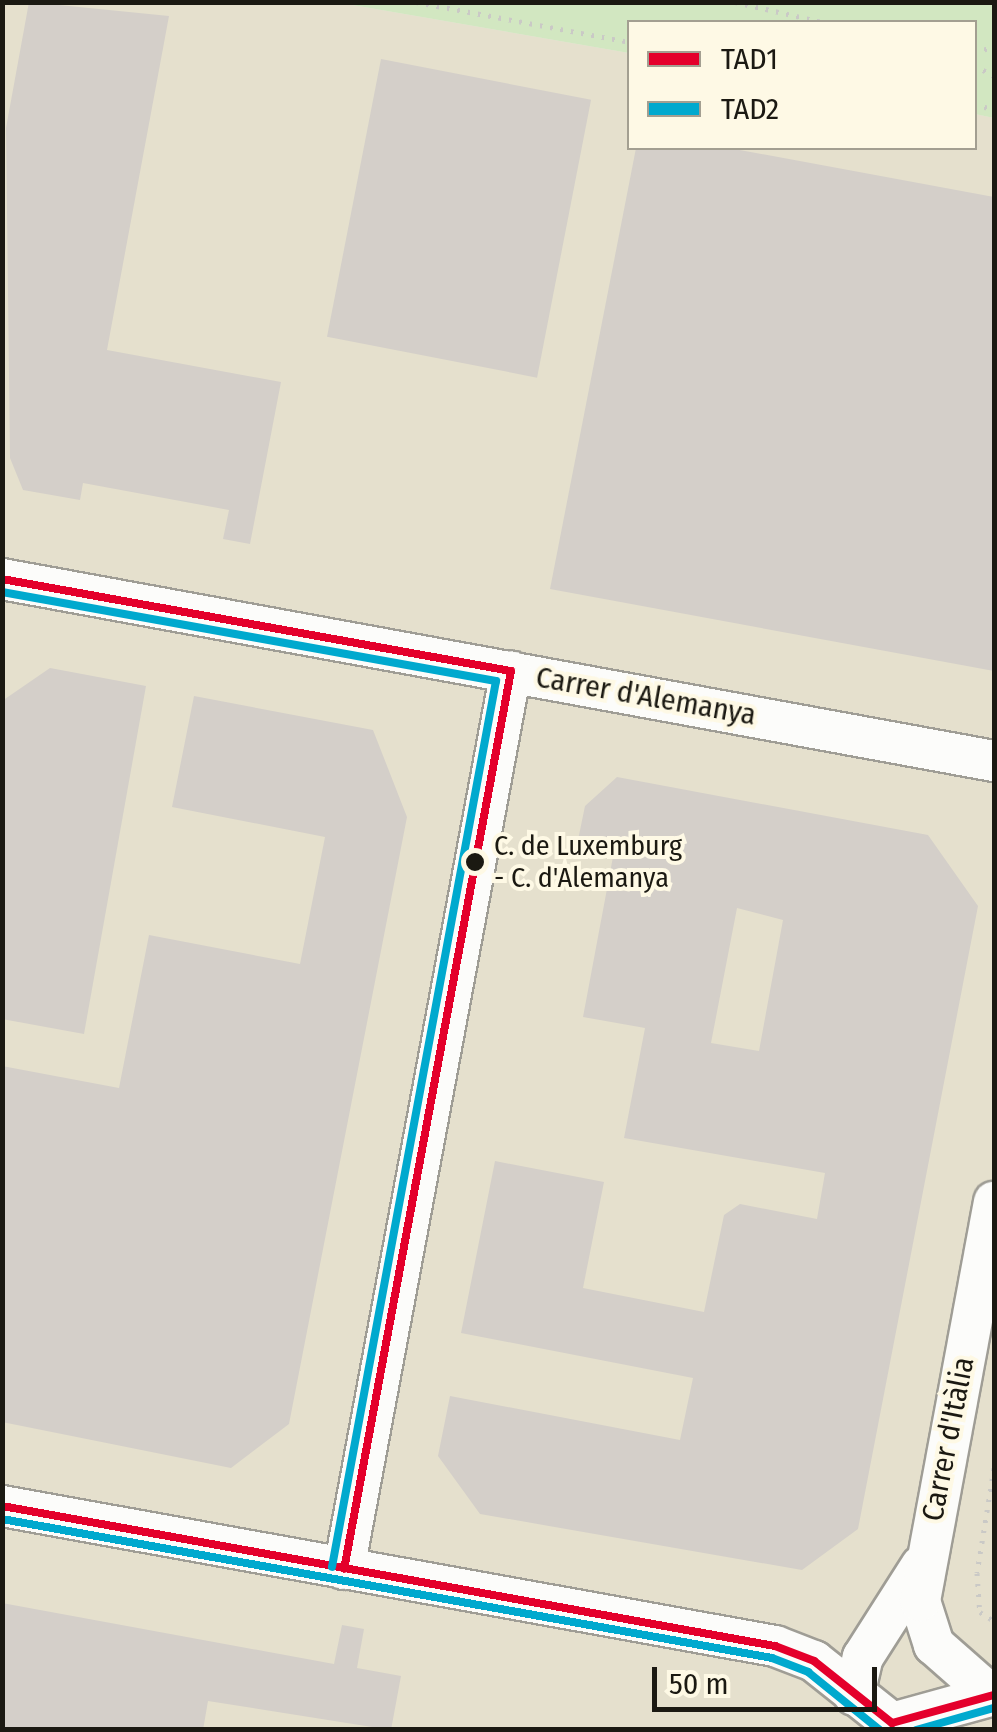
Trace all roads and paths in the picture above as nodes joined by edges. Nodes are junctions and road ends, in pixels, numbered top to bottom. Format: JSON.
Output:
{"nodes":[{"id":1,"x":416,"y":2,"type":"edge"},
{"id":2,"x":735,"y":2,"type":"edge"},
{"id":3,"x":813,"y":20,"type":"edge"},
{"id":4,"x":627,"y":41,"type":"edge"},
{"id":5,"x":2,"y":579,"type":"edge"},
{"id":6,"x":511,"y":671,"type":"junction"},
{"id":7,"x":994,"y":761,"type":"edge"},
{"id":8,"x":994,"y":1206,"type":"edge"},
{"id":9,"x":994,"y":1468,"type":"edge"},
{"id":10,"x":2,"y":1506,"type":"edge"},
{"id":11,"x":924,"y":1558,"type":"junction"},
{"id":12,"x":344,"y":1569,"type":"junction"},
{"id":13,"x":994,"y":1621,"type":"edge"},
{"id":14,"x":854,"y":1695,"type":"junction"},
{"id":15,"x":993,"y":1695,"type":"edge"},
{"id":16,"x":892,"y":1726,"type":"edge"}],
"edges":[{"from":1,"to":4,"type":"path"},
{"from":2,"to":3,"type":"path"},
{"from":5,"to":6,"type":"street","name":"Carrer d'Alemanya"},
{"from":6,"to":7,"type":"street","name":"Carrer d'Alemanya"},
{"from":6,"to":12,"type":"street"},
{"from":8,"to":11,"type":"street","name":"Carrer d'Itàlia"},
{"from":9,"to":13,"type":"path"},
{"from":10,"to":12,"type":"street"},
{"from":11,"to":14,"type":"street","name":"Carrer d'Itàlia"},
{"from":11,"to":15,"type":"street","name":"Carrer d'Itàlia"},
{"from":12,"to":14,"type":"street"},
{"from":14,"to":16,"type":"street"},
{"from":15,"to":16,"type":"street"}]}
